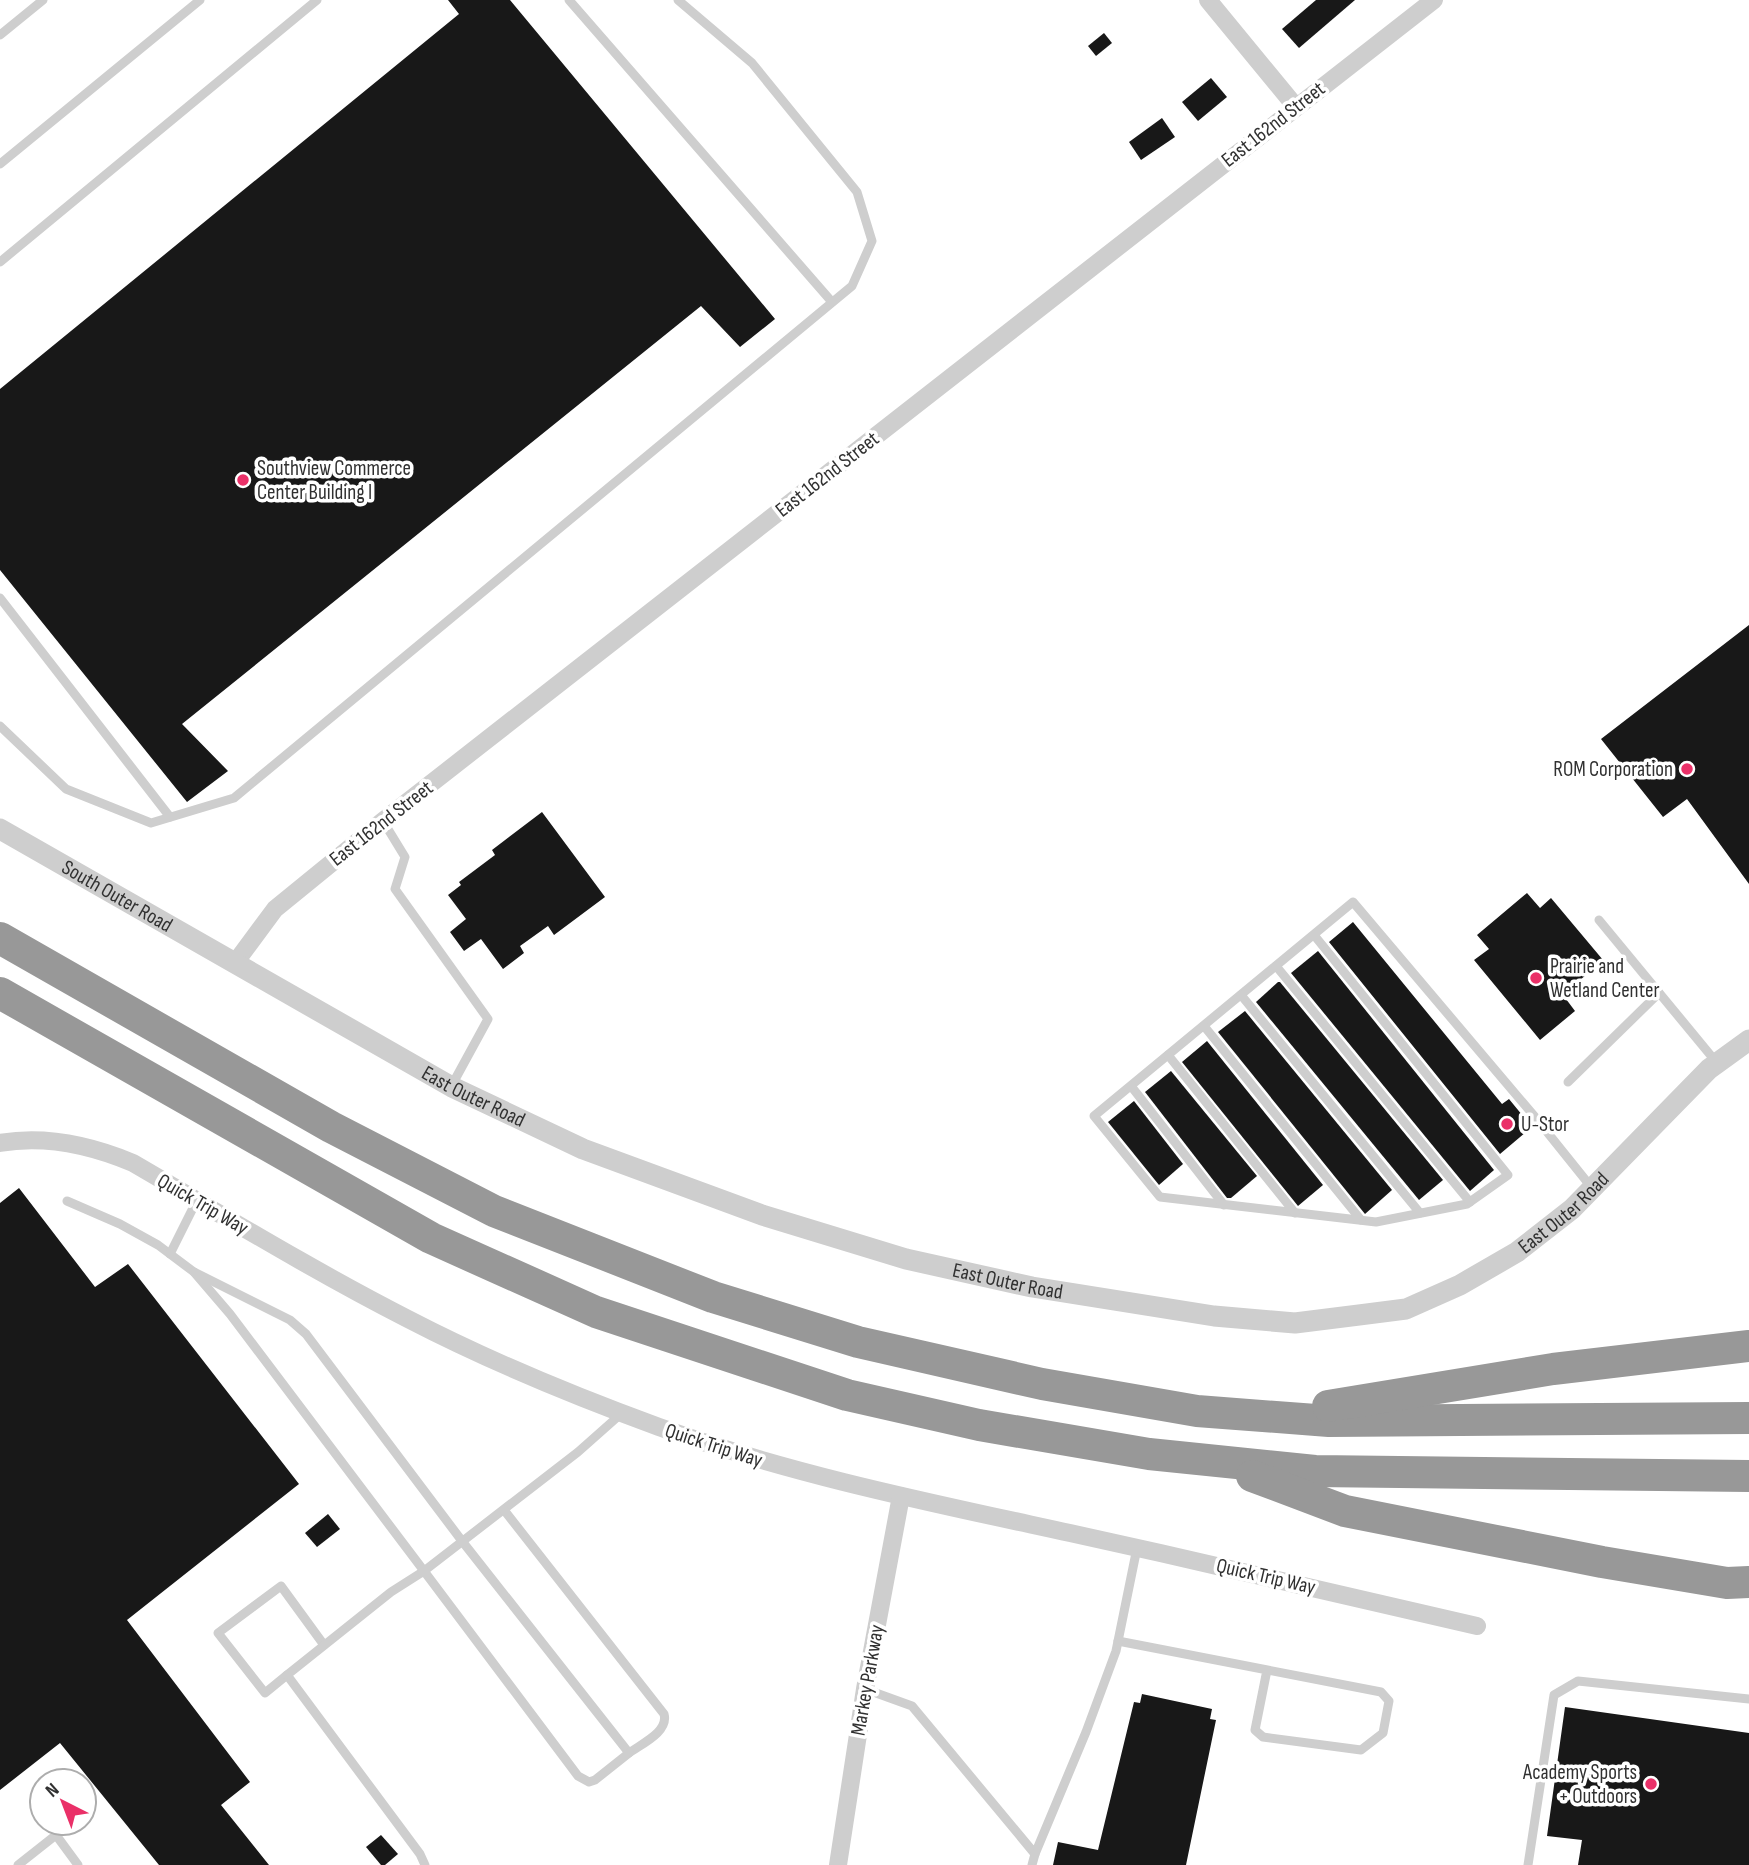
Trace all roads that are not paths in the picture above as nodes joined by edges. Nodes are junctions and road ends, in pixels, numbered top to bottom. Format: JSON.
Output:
{"nodes":[{"id":1,"x":43,"y":0,"type":"edge"},
{"id":2,"x":200,"y":0,"type":"edge"},
{"id":3,"x":317,"y":0,"type":"edge"},
{"id":4,"x":569,"y":0,"type":"edge"},
{"id":5,"x":678,"y":0,"type":"edge"},
{"id":6,"x":1208,"y":0,"type":"edge"},
{"id":7,"x":1434,"y":0,"type":"edge"},
{"id":8,"x":0,"y":34,"type":"edge"},
{"id":9,"x":1296,"y":107,"type":"junction"},
{"id":10,"x":0,"y":164,"type":"edge"},
{"id":11,"x":0,"y":262,"type":"edge"},
{"id":12,"x":832,"y":302,"type":"junction"},
{"id":13,"x":0,"y":598,"type":"edge"},
{"id":14,"x":0,"y":726,"type":"edge"},
{"id":15,"x":170,"y":817,"type":"junction"},
{"id":16,"x":383,"y":821,"type":"junction"},
{"id":17,"x":0,"y":829,"type":"edge"},
{"id":18,"x":1600,"y":920,"type":"dead end"},
{"id":19,"x":1314,"y":934,"type":"junction"},
{"id":20,"x":0,"y":938,"type":"edge"},
{"id":21,"x":235,"y":963,"type":"junction"},
{"id":22,"x":1276,"y":966,"type":"junction"},
{"id":23,"x":0,"y":993,"type":"edge"},
{"id":24,"x":1659,"y":993,"type":"junction"},
{"id":25,"x":1241,"y":995,"type":"junction"},
{"id":26,"x":1204,"y":1026,"type":"junction"},
{"id":27,"x":1749,"y":1040,"type":"edge"},
{"id":28,"x":1168,"y":1055,"type":"junction"},
{"id":29,"x":1717,"y":1063,"type":"junction"},
{"id":30,"x":1568,"y":1082,"type":"dead end"},
{"id":31,"x":1131,"y":1086,"type":"junction"},
{"id":32,"x":452,"y":1087,"type":"junction"},
{"id":33,"x":0,"y":1143,"type":"edge"},
{"id":34,"x":1592,"y":1188,"type":"junction"},
{"id":35,"x":197,"y":1200,"type":"junction"},
{"id":36,"x":67,"y":1201,"type":"dead end"},
{"id":37,"x":1470,"y":1202,"type":"junction"},
{"id":38,"x":1224,"y":1205,"type":"junction"},
{"id":39,"x":1296,"y":1213,"type":"junction"},
{"id":40,"x":1420,"y":1213,"type":"junction"},
{"id":41,"x":1361,"y":1220,"type":"junction"},
{"id":42,"x":170,"y":1254,"type":"junction"},
{"id":43,"x":194,"y":1272,"type":"junction"},
{"id":44,"x":1749,"y":1346,"type":"edge"},
{"id":45,"x":622,"y":1413,"type":"junction"},
{"id":46,"x":1262,"y":1416,"type":"junction"},
{"id":47,"x":1749,"y":1418,"type":"edge"},
{"id":48,"x":1208,"y":1460,"type":"junction"},
{"id":49,"x":1749,"y":1476,"type":"edge"},
{"id":50,"x":901,"y":1496,"type":"junction"},
{"id":51,"x":503,"y":1510,"type":"junction"},
{"id":52,"x":462,"y":1541,"type":"junction"},
{"id":53,"x":1137,"y":1548,"type":"junction"},
{"id":54,"x":424,"y":1571,"type":"junction"},
{"id":55,"x":1749,"y":1582,"type":"edge"},
{"id":56,"x":1477,"y":1626,"type":"dead end"},
{"id":57,"x":1118,"y":1642,"type":"junction"},
{"id":58,"x":324,"y":1645,"type":"junction"},
{"id":59,"x":1267,"y":1670,"type":"junction"},
{"id":60,"x":287,"y":1675,"type":"junction"},
{"id":61,"x":865,"y":1689,"type":"junction"},
{"id":62,"x":1749,"y":1699,"type":"edge"},
{"id":63,"x":628,"y":1753,"type":"junction"},
{"id":64,"x":1035,"y":1853,"type":"junction"},
{"id":65,"x":18,"y":1865,"type":"edge"},
{"id":66,"x":78,"y":1865,"type":"edge"},
{"id":67,"x":425,"y":1865,"type":"edge"},
{"id":68,"x":838,"y":1865,"type":"edge"},
{"id":69,"x":1032,"y":1865,"type":"edge"},
{"id":70,"x":1528,"y":1865,"type":"edge"}],
"edges":[{"from":1,"to":8,"type":"lane"},
{"from":2,"to":10,"type":"lane"},
{"from":3,"to":11,"type":"lane"},
{"from":4,"to":12,"type":"lane"},
{"from":5,"to":12,"type":"lane"},
{"from":6,"to":9,"type":"street"},
{"from":7,"to":9,"type":"street","name":"East 162nd Street"},
{"from":9,"to":16,"type":"street","name":"East 162nd Street"},
{"from":12,"to":15,"type":"lane"},
{"from":13,"to":15,"type":"lane"},
{"from":14,"to":15,"type":"lane"},
{"from":16,"to":21,"type":"street","name":"East 162nd Street"},
{"from":16,"to":32,"type":"lane"},
{"from":17,"to":21,"type":"street","name":"South Outer Road"},
{"from":18,"to":24,"type":"lane"},
{"from":19,"to":22,"type":"lane"},
{"from":19,"to":34,"type":"lane"},
{"from":19,"to":37,"type":"lane"},
{"from":20,"to":46,"type":"highway"},
{"from":21,"to":32,"type":"street","name":"East Outer Road"},
{"from":22,"to":25,"type":"lane"},
{"from":22,"to":37,"type":"lane"},
{"from":23,"to":48,"type":"highway"},
{"from":24,"to":29,"type":"lane"},
{"from":24,"to":30,"type":"lane"},
{"from":25,"to":26,"type":"lane"},
{"from":25,"to":40,"type":"lane"},
{"from":26,"to":28,"type":"lane"},
{"from":26,"to":41,"type":"lane"},
{"from":27,"to":29,"type":"street","name":"East Outer Road"},
{"from":28,"to":31,"type":"lane"},
{"from":28,"to":39,"type":"lane"},
{"from":29,"to":34,"type":"street","name":"East Outer Road"},
{"from":31,"to":38,"type":"lane"},
{"from":31,"to":38,"type":"lane"},
{"from":32,"to":34,"type":"street","name":"East Outer Road"},
{"from":33,"to":35,"type":"street","name":"Quick Trip Way"},
{"from":35,"to":42,"type":"lane"},
{"from":35,"to":45,"type":"street","name":"Quick Trip Way"},
{"from":36,"to":42,"type":"lane"},
{"from":37,"to":40,"type":"lane"},
{"from":38,"to":39,"type":"lane"},
{"from":39,"to":41,"type":"lane"},
{"from":40,"to":41,"type":"lane"},
{"from":42,"to":43,"type":"lane"},
{"from":43,"to":52,"type":"lane"},
{"from":43,"to":54,"type":"lane"},
{"from":44,"to":46,"type":"highway"},
{"from":45,"to":50,"type":"street","name":"Quick Trip Way"},
{"from":45,"to":51,"type":"lane"},
{"from":46,"to":47,"type":"highway"},
{"from":48,"to":49,"type":"highway"},
{"from":48,"to":55,"type":"highway"},
{"from":50,"to":53,"type":"street","name":"Quick Trip Way"},
{"from":50,"to":61,"type":"street","name":"Markey Parkway"},
{"from":51,"to":52,"type":"lane"},
{"from":51,"to":63,"type":"lane"},
{"from":52,"to":54,"type":"lane"},
{"from":52,"to":63,"type":"lane"},
{"from":53,"to":56,"type":"street","name":"Quick Trip Way"},
{"from":53,"to":57,"type":"lane"},
{"from":54,"to":58,"type":"lane"},
{"from":54,"to":63,"type":"lane"},
{"from":57,"to":59,"type":"lane"},
{"from":57,"to":64,"type":"lane"},
{"from":58,"to":60,"type":"lane"},
{"from":58,"to":60,"type":"lane"},
{"from":59,"to":59,"type":"lane"},
{"from":60,"to":67,"type":"lane"},
{"from":61,"to":64,"type":"lane"},
{"from":61,"to":68,"type":"street","name":"Markey Parkway"},
{"from":62,"to":70,"type":"lane"},
{"from":64,"to":69,"type":"lane"},
{"from":65,"to":66,"type":"lane"}]}
